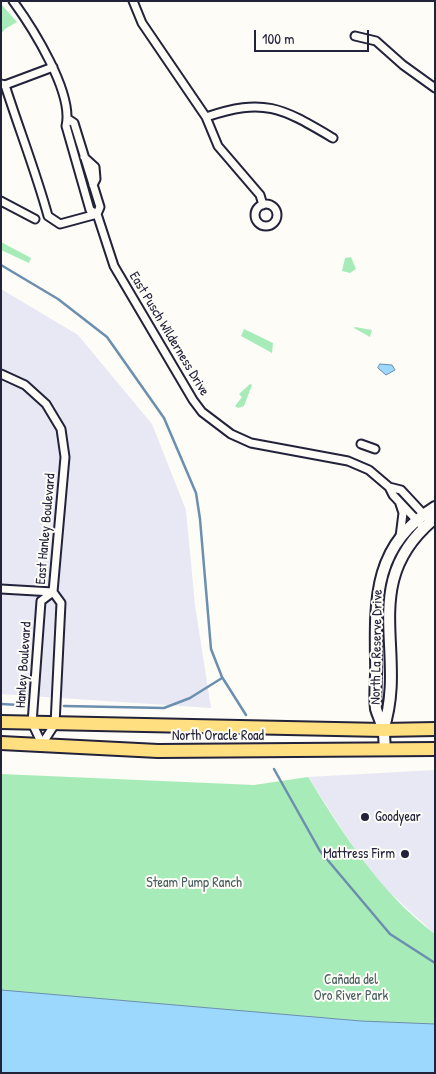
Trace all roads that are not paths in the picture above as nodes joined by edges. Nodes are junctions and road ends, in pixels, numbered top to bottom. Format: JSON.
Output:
{"nodes":[{"id":1,"x":13,"y":1,"type":"edge"},
{"id":2,"x":133,"y":1,"type":"edge"},
{"id":3,"x":354,"y":36,"type":"dead end"},
{"id":4,"x":53,"y":67,"type":"junction"},
{"id":5,"x":3,"y":84,"type":"edge"},
{"id":6,"x":435,"y":88,"type":"edge"},
{"id":7,"x":206,"y":117,"type":"junction"},
{"id":8,"x":68,"y":119,"type":"junction"},
{"id":9,"x":333,"y":138,"type":"dead end"},
{"id":10,"x":1,"y":201,"type":"edge"},
{"id":11,"x":264,"y":204,"type":"dead end"},
{"id":12,"x":97,"y":214,"type":"junction"},
{"id":13,"x":35,"y":219,"type":"dead end"},
{"id":14,"x":1,"y":374,"type":"edge"},
{"id":15,"x":361,"y":444,"type":"dead end"},
{"id":16,"x":375,"y":448,"type":"dead end"},
{"id":17,"x":389,"y":487,"type":"junction"},
{"id":18,"x":399,"y":501,"type":"junction"},
{"id":19,"x":435,"y":508,"type":"edge"},
{"id":20,"x":426,"y":520,"type":"edge"},
{"id":21,"x":400,"y":538,"type":"junction"},
{"id":22,"x":1,"y":589,"type":"edge"},
{"id":23,"x":53,"y":592,"type":"junction"},
{"id":24,"x":1,"y":722,"type":"edge"},
{"id":25,"x":32,"y":723,"type":"junction"},
{"id":26,"x":55,"y":724,"type":"junction"},
{"id":27,"x":435,"y":729,"type":"edge"},
{"id":28,"x":384,"y":730,"type":"junction"},
{"id":29,"x":1,"y":743,"type":"edge"},
{"id":30,"x":42,"y":744,"type":"junction"},
{"id":31,"x":435,"y":749,"type":"edge"},
{"id":32,"x":385,"y":750,"type":"junction"}],
"edges":[{"from":1,"to":4,"type":"street","name":"East Pusch Wilderness Drive"},
{"from":2,"to":7,"type":"street"},
{"from":3,"to":6,"type":"street"},
{"from":4,"to":5,"type":"street"},
{"from":4,"to":8,"type":"street","name":"East Pusch Wilderness Drive"},
{"from":5,"to":12,"type":"street"},
{"from":7,"to":9,"type":"street"},
{"from":7,"to":11,"type":"street"},
{"from":8,"to":12,"type":"street","name":"East Pusch Wilderness Drive"},
{"from":8,"to":12,"type":"street","name":"East Pusch Wilderness Drive"},
{"from":10,"to":13,"type":"street"},
{"from":12,"to":17,"type":"street","name":"East Pusch Wilderness Drive"},
{"from":14,"to":23,"type":"street","name":"East Hanley Boulevard"},
{"from":15,"to":16,"type":"street"},
{"from":17,"to":18,"type":"street","name":"East Pusch Wilderness Drive"},
{"from":17,"to":20,"type":"street","name":"East Pusch Wilderness Drive"},
{"from":18,"to":20,"type":"street","name":"East Pusch Wilderness Drive"},
{"from":18,"to":21,"type":"street","name":"East Pusch Wilderness Drive"},
{"from":19,"to":20,"type":"street","name":"North La Reserve Drive"},
{"from":20,"to":21,"type":"street","name":"North La Reserve Drive"},
{"from":20,"to":28,"type":"street","name":"North La Reserve Drive"},
{"from":21,"to":28,"type":"street","name":"North La Reserve Drive"},
{"from":22,"to":23,"type":"street"},
{"from":23,"to":25,"type":"street","name":"Hanley Boulevard"},
{"from":23,"to":26,"type":"street","name":"East Hanley Boulevard"},
{"from":24,"to":25,"type":"highway","name":"North Oracle Road"},
{"from":25,"to":26,"type":"highway","name":"North Oracle Road"},
{"from":25,"to":30,"type":"street","name":"Hanley Boulevard"},
{"from":26,"to":28,"type":"highway","name":"North Oracle Road"},
{"from":26,"to":30,"type":"street"},
{"from":27,"to":28,"type":"highway","name":"North Oracle Road"},
{"from":28,"to":32,"type":"street","name":"North La Reserve Drive"},
{"from":29,"to":30,"type":"highway","name":"North Oracle Road"},
{"from":30,"to":32,"type":"highway","name":"North Oracle Road"},
{"from":31,"to":32,"type":"highway","name":"North Oracle Road"}]}
